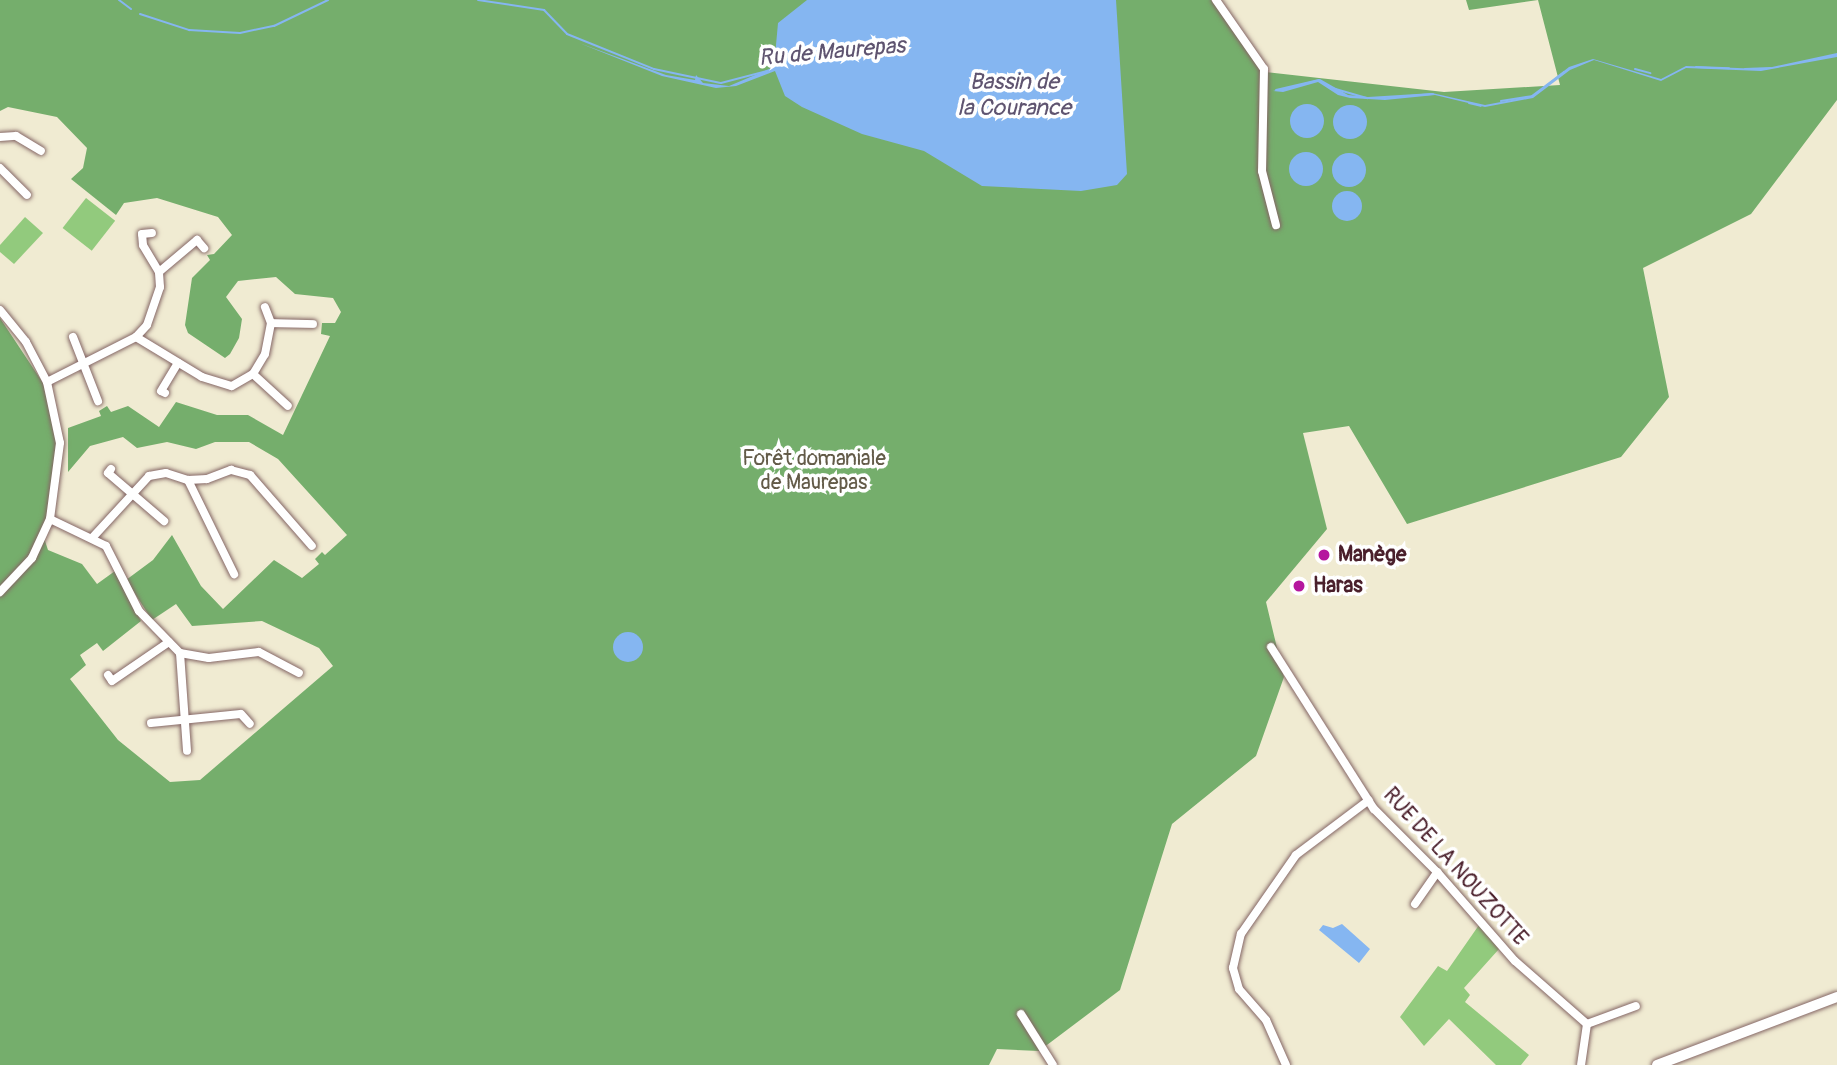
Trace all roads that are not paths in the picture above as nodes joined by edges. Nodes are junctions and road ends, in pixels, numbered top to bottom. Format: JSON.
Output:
{"nodes":[{"id":1,"x":1216,"y":0,"type":"edge"},
{"id":2,"x":0,"y":138,"type":"edge"},
{"id":3,"x":41,"y":151,"type":"dead end"},
{"id":4,"x":0,"y":169,"type":"edge"},
{"id":5,"x":27,"y":195,"type":"dead end"},
{"id":6,"x":1276,"y":225,"type":"dead end"},
{"id":7,"x":152,"y":233,"type":"dead end"},
{"id":8,"x":204,"y":248,"type":"dead end"},
{"id":9,"x":159,"y":272,"type":"junction"},
{"id":10,"x":265,"y":307,"type":"dead end"},
{"id":11,"x":0,"y":310,"type":"edge"},
{"id":12,"x":271,"y":323,"type":"junction"},
{"id":13,"x":313,"y":324,"type":"dead end"},
{"id":14,"x":73,"y":337,"type":"dead end"},
{"id":15,"x":136,"y":337,"type":"junction"},
{"id":16,"x":84,"y":363,"type":"junction"},
{"id":17,"x":178,"y":363,"type":"junction"},
{"id":18,"x":253,"y":374,"type":"junction"},
{"id":19,"x":47,"y":382,"type":"junction"},
{"id":20,"x":165,"y":393,"type":"dead end"},
{"id":21,"x":98,"y":401,"type":"dead end"},
{"id":22,"x":288,"y":406,"type":"dead end"},
{"id":23,"x":111,"y":470,"type":"dead end"},
{"id":24,"x":207,"y":479,"type":"junction"},
{"id":25,"x":188,"y":480,"type":"junction"},
{"id":26,"x":131,"y":492,"type":"junction"},
{"id":27,"x":198,"y":494,"type":"junction"},
{"id":28,"x":51,"y":519,"type":"junction"},
{"id":29,"x":164,"y":521,"type":"dead end"},
{"id":30,"x":93,"y":537,"type":"junction"},
{"id":31,"x":312,"y":546,"type":"dead end"},
{"id":32,"x":234,"y":574,"type":"dead end"},
{"id":33,"x":0,"y":592,"type":"edge"},
{"id":34,"x":169,"y":642,"type":"junction"},
{"id":35,"x":1271,"y":647,"type":"dead end"},
{"id":36,"x":180,"y":653,"type":"junction"},
{"id":37,"x":299,"y":673,"type":"dead end"},
{"id":38,"x":108,"y":675,"type":"dead end"},
{"id":39,"x":187,"y":716,"type":"junction"},
{"id":40,"x":151,"y":723,"type":"dead end"},
{"id":41,"x":250,"y":724,"type":"dead end"},
{"id":42,"x":187,"y":751,"type":"dead end"},
{"id":43,"x":1370,"y":800,"type":"junction"},
{"id":44,"x":1437,"y":872,"type":"junction"},
{"id":45,"x":1415,"y":904,"type":"dead end"},
{"id":46,"x":1837,"y":997,"type":"edge"},
{"id":47,"x":1636,"y":1006,"type":"dead end"},
{"id":48,"x":1021,"y":1014,"type":"dead end"},
{"id":49,"x":1587,"y":1024,"type":"junction"},
{"id":50,"x":1053,"y":1065,"type":"edge"},
{"id":51,"x":1286,"y":1065,"type":"edge"},
{"id":52,"x":1581,"y":1065,"type":"edge"},
{"id":53,"x":1657,"y":1065,"type":"edge"}],
"edges":[{"from":1,"to":6,"type":"street"},
{"from":2,"to":3,"type":"street"},
{"from":4,"to":5,"type":"street"},
{"from":7,"to":9,"type":"street"},
{"from":8,"to":9,"type":"street"},
{"from":9,"to":15,"type":"street"},
{"from":10,"to":12,"type":"street"},
{"from":11,"to":19,"type":"street"},
{"from":12,"to":13,"type":"street"},
{"from":12,"to":18,"type":"street"},
{"from":14,"to":16,"type":"street"},
{"from":15,"to":16,"type":"street"},
{"from":15,"to":17,"type":"street"},
{"from":16,"to":19,"type":"street"},
{"from":16,"to":21,"type":"street"},
{"from":17,"to":18,"type":"street"},
{"from":17,"to":20,"type":"street"},
{"from":18,"to":22,"type":"street"},
{"from":19,"to":28,"type":"street"},
{"from":23,"to":26,"type":"street"},
{"from":24,"to":25,"type":"street"},
{"from":24,"to":27,"type":"street"},
{"from":24,"to":31,"type":"street"},
{"from":25,"to":26,"type":"street"},
{"from":25,"to":27,"type":"street"},
{"from":26,"to":29,"type":"street"},
{"from":26,"to":30,"type":"street"},
{"from":27,"to":32,"type":"street"},
{"from":28,"to":30,"type":"street"},
{"from":28,"to":33,"type":"street"},
{"from":30,"to":34,"type":"street"},
{"from":34,"to":36,"type":"street"},
{"from":34,"to":38,"type":"street"},
{"from":35,"to":43,"type":"street","name":"RUE DE LA NOUZOTTE"},
{"from":36,"to":37,"type":"street"},
{"from":36,"to":39,"type":"street"},
{"from":39,"to":40,"type":"street"},
{"from":39,"to":41,"type":"street"},
{"from":39,"to":42,"type":"street"},
{"from":43,"to":44,"type":"street","name":"RUE DE LA NOUZOTTE"},
{"from":43,"to":51,"type":"street"},
{"from":44,"to":45,"type":"street"},
{"from":44,"to":49,"type":"street","name":"RUE DE LA NOUZOTTE"},
{"from":46,"to":53,"type":"street"},
{"from":47,"to":49,"type":"street"},
{"from":48,"to":50,"type":"street"},
{"from":49,"to":52,"type":"street"}]}
